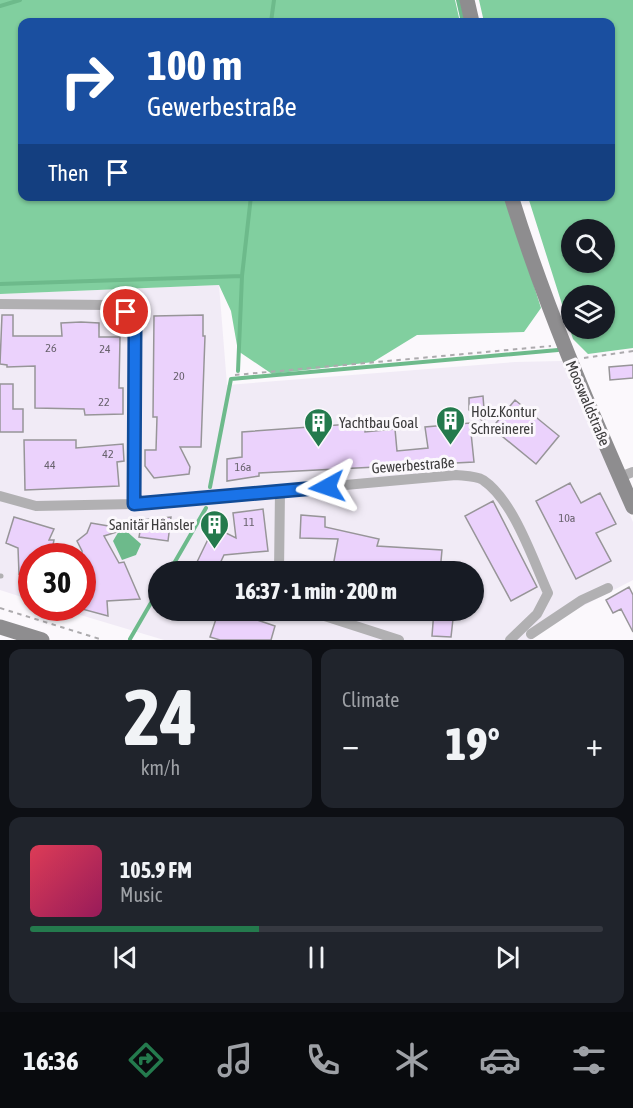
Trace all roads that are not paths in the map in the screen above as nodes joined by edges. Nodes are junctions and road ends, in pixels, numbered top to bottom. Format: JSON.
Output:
{"nodes":[{"id":1,"x":467,"y":0,"type":"edge"},
{"id":2,"x":471,"y":18,"type":"edge"},
{"id":3,"x":513,"y":201,"type":"edge"},
{"id":4,"x":0,"y":304,"type":"edge"},
{"id":5,"x":626,"y":474,"type":"edge"},
{"id":6,"x":279,"y":491,"type":"junction"},
{"id":7,"x":0,"y":496,"type":"edge"},
{"id":8,"x":134,"y":504,"type":"junction"},
{"id":9,"x":633,"y":507,"type":"edge"},
{"id":10,"x":279,"y":561,"type":"edge"},
{"id":11,"x":608,"y":588,"type":"dead end"},
{"id":12,"x":340,"y":621,"type":"edge"},
{"id":13,"x":0,"y":627,"type":"edge"},
{"id":14,"x":530,"y":634,"type":"edge"},
{"id":15,"x":42,"y":640,"type":"edge"},
{"id":16,"x":399,"y":640,"type":"edge"},
{"id":17,"x":510,"y":640,"type":"edge"}],
"edges":[{"from":1,"to":2,"type":"main road"},
{"from":3,"to":5,"type":"main road","name":"Mooswaldstraße"},
{"from":4,"to":8,"type":"street"},
{"from":5,"to":9,"type":"main road","name":"Mooswaldstraße"},
{"from":6,"to":8,"type":"street","name":"Gewerbestraße"},
{"from":6,"to":10,"type":"street"},
{"from":6,"to":14,"type":"street","name":"Gewerbestraße"},
{"from":7,"to":8,"type":"street","name":"Gewerbestraße"},
{"from":11,"to":14,"type":"street","name":"Gewerbestraße"},
{"from":12,"to":16,"type":"street"},
{"from":13,"to":15,"type":"main road"},
{"from":14,"to":17,"type":"street","name":"Gewerbestraße"}]}
